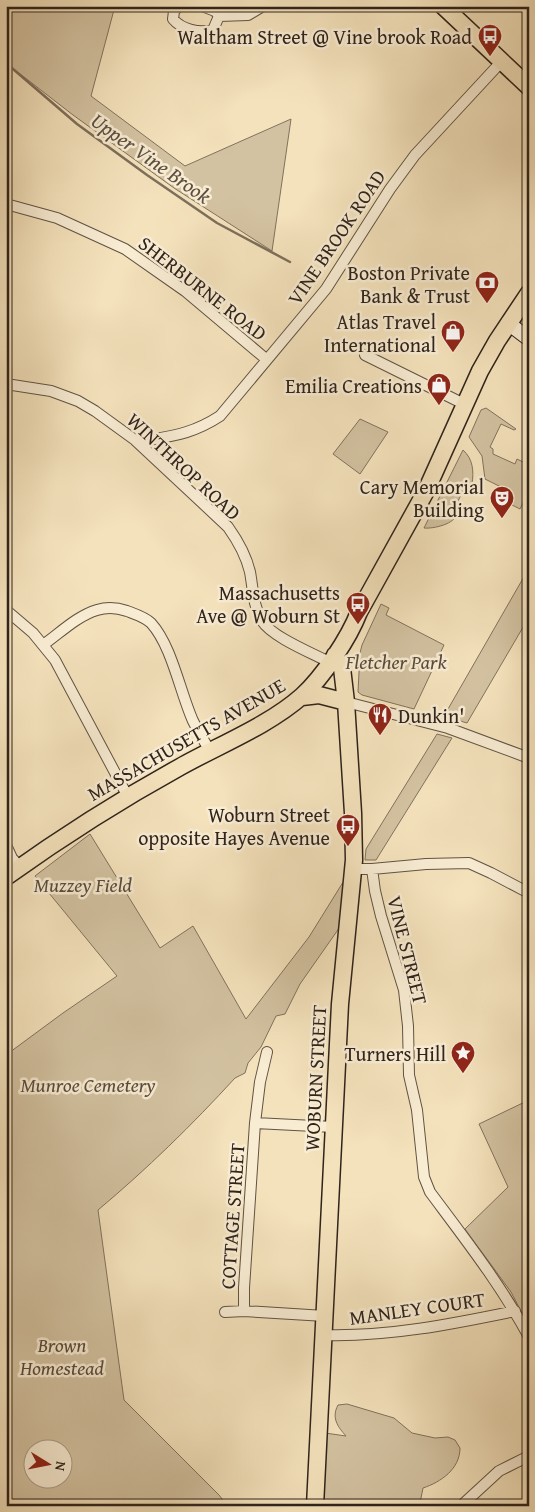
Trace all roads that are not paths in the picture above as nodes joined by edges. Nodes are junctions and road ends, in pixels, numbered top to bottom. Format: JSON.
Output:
{"nodes":[{"id":1,"x":179,"y":6,"type":"edge"},
{"id":2,"x":202,"y":6,"type":"edge"},
{"id":3,"x":264,"y":6,"type":"edge"},
{"id":4,"x":444,"y":6,"type":"edge"},
{"id":5,"x":219,"y":16,"type":"junction"},
{"id":6,"x":502,"y":61,"type":"junction"},
{"id":7,"x":529,"y":87,"type":"edge"},
{"id":8,"x":6,"y":204,"type":"edge"},
{"id":9,"x":529,"y":293,"type":"edge"},
{"id":10,"x":508,"y":323,"type":"junction"},
{"id":11,"x":529,"y":339,"type":"edge"},
{"id":12,"x":365,"y":355,"type":"dead end"},
{"id":13,"x":266,"y":360,"type":"junction"},
{"id":14,"x":6,"y":384,"type":"edge"},
{"id":15,"x":464,"y":404,"type":"junction"},
{"id":16,"x":138,"y":442,"type":"junction"},
{"id":17,"x":6,"y":610,"type":"edge"},
{"id":18,"x":43,"y":645,"type":"junction"},
{"id":19,"x":333,"y":659,"type":"junction"},
{"id":20,"x":302,"y":697,"type":"junction"},
{"id":21,"x":346,"y":702,"type":"junction"},
{"id":22,"x":210,"y":751,"type":"junction"},
{"id":23,"x":529,"y":758,"type":"edge"},
{"id":24,"x":128,"y":797,"type":"junction"},
{"id":25,"x":6,"y":845,"type":"edge"},
{"id":26,"x":20,"y":867,"type":"junction"},
{"id":27,"x":353,"y":869,"type":"junction"},
{"id":28,"x":372,"y":869,"type":"junction"},
{"id":29,"x":6,"y":877,"type":"edge"},
{"id":30,"x":529,"y":893,"type":"edge"},
{"id":31,"x":266,"y":1052,"type":"dead end"},
{"id":32,"x":256,"y":1123,"type":"junction"},
{"id":33,"x":334,"y":1127,"type":"junction"},
{"id":34,"x":244,"y":1311,"type":"junction"},
{"id":35,"x":515,"y":1311,"type":"junction"},
{"id":36,"x":225,"y":1312,"type":"dead end"},
{"id":37,"x":324,"y":1316,"type":"junction"},
{"id":38,"x":324,"y":1335,"type":"junction"},
{"id":39,"x":529,"y":1336,"type":"edge"},
{"id":40,"x":529,"y":1456,"type":"edge"},
{"id":41,"x":315,"y":1506,"type":"edge"},
{"id":42,"x":461,"y":1506,"type":"edge"}],
"edges":[{"from":1,"to":5,"type":"street"},
{"from":2,"to":5,"type":"street"},
{"from":3,"to":5,"type":"street"},
{"from":4,"to":6,"type":"main road"},
{"from":6,"to":7,"type":"main road"},
{"from":6,"to":13,"type":"street","name":"VINE BROOK ROAD"},
{"from":8,"to":13,"type":"street","name":"SHERBURNE ROAD"},
{"from":9,"to":10,"type":"main road","name":"MASSACHUSETTS AVENUE"},
{"from":10,"to":11,"type":"street"},
{"from":10,"to":15,"type":"main road","name":"MASSACHUSETTS AVENUE"},
{"from":12,"to":15,"type":"street"},
{"from":13,"to":16,"type":"street","name":"VINE BROOK ROAD"},
{"from":14,"to":16,"type":"street","name":"WINTHROP ROAD"},
{"from":15,"to":19,"type":"main road","name":"MASSACHUSETTS AVENUE"},
{"from":16,"to":19,"type":"street","name":"WINTHROP ROAD"},
{"from":17,"to":18,"type":"street"},
{"from":18,"to":22,"type":"street"},
{"from":18,"to":24,"type":"street"},
{"from":19,"to":20,"type":"main road","name":"MASSACHUSETTS AVENUE"},
{"from":19,"to":21,"type":"main road","name":"WOBURN STREET"},
{"from":20,"to":21,"type":"main road"},
{"from":20,"to":22,"type":"main road","name":"MASSACHUSETTS AVENUE"},
{"from":21,"to":23,"type":"street"},
{"from":21,"to":27,"type":"main road","name":"WOBURN STREET"},
{"from":22,"to":24,"type":"main road","name":"MASSACHUSETTS AVENUE"},
{"from":24,"to":26,"type":"main road","name":"MASSACHUSETTS AVENUE"},
{"from":25,"to":26,"type":"street"},
{"from":26,"to":29,"type":"main road","name":"MASSACHUSETTS AVENUE"},
{"from":27,"to":28,"type":"street"},
{"from":27,"to":33,"type":"main road","name":"WOBURN STREET"},
{"from":28,"to":30,"type":"street"},
{"from":28,"to":35,"type":"street","name":"VINE STREET"},
{"from":31,"to":32,"type":"street","name":"COTTAGE STREET"},
{"from":32,"to":33,"type":"street","name":"COTTAGE STREET"},
{"from":32,"to":34,"type":"street","name":"COTTAGE STREET"},
{"from":33,"to":37,"type":"main road","name":"WOBURN STREET"},
{"from":34,"to":36,"type":"street","name":"COTTAGE STREET"},
{"from":34,"to":37,"type":"street","name":"COTTAGE STREET"},
{"from":35,"to":38,"type":"street","name":"MANLEY COURT"},
{"from":35,"to":39,"type":"street","name":"VINE STREET"},
{"from":37,"to":38,"type":"main road","name":"WOBURN STREET"},
{"from":38,"to":41,"type":"main road","name":"WOBURN STREET"},
{"from":40,"to":42,"type":"street"}]}
